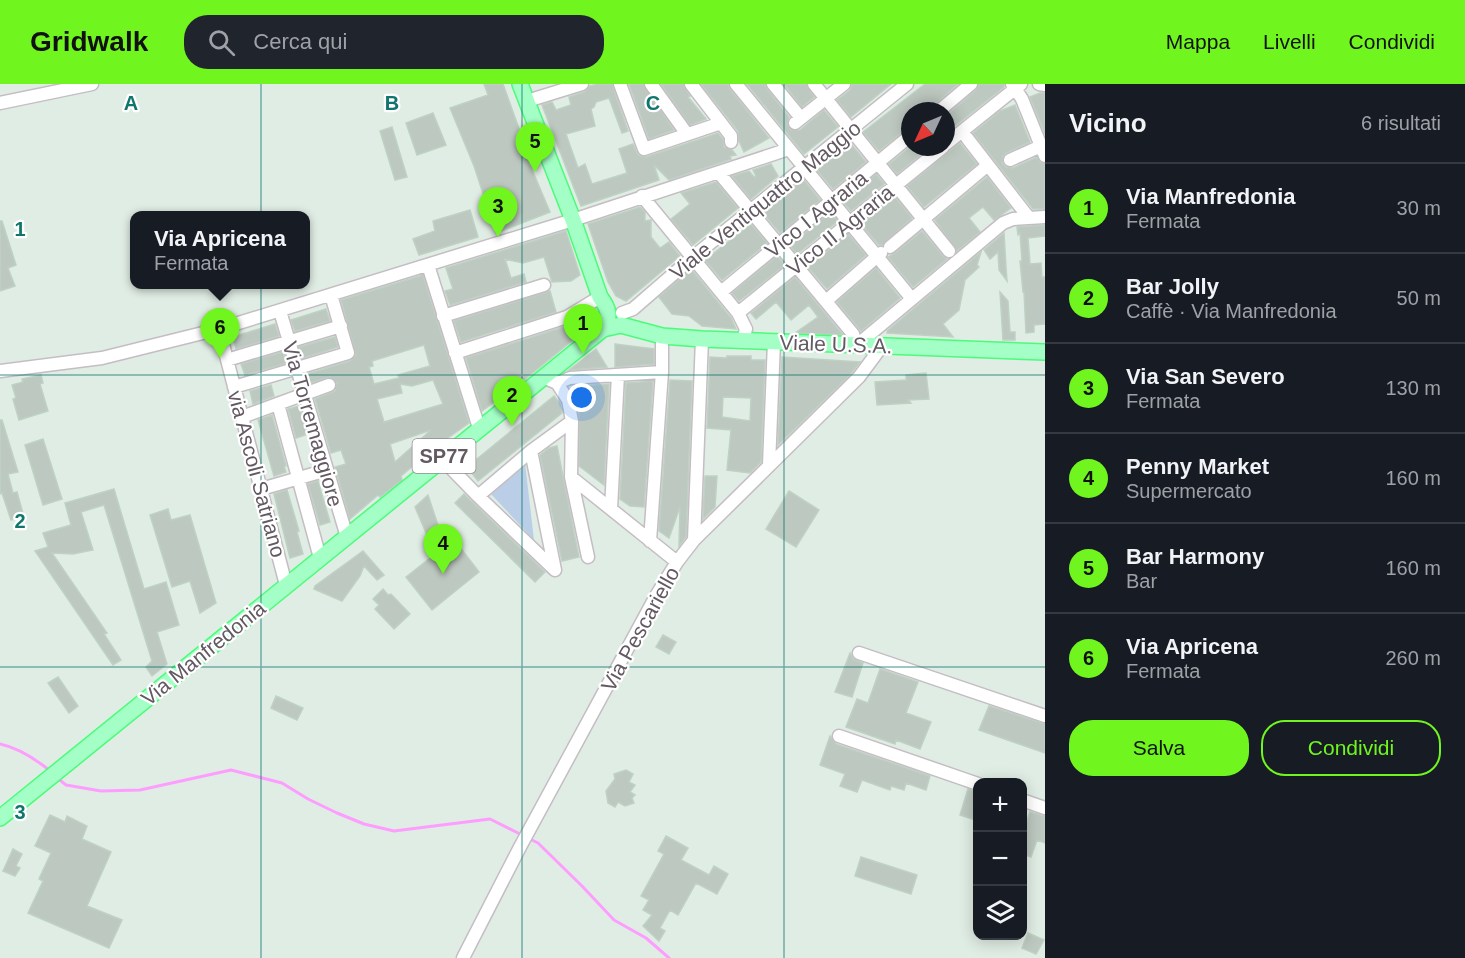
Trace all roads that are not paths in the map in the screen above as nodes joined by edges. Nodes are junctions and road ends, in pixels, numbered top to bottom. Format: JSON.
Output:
{"nodes":[{"id":1,"x":92,"y":84,"type":"edge"},
{"id":2,"x":520,"y":84,"type":"edge"},
{"id":3,"x":582,"y":84,"type":"edge"},
{"id":4,"x":620,"y":84,"type":"edge"},
{"id":5,"x":651,"y":84,"type":"edge"},
{"id":6,"x":691,"y":84,"type":"edge"},
{"id":7,"x":736,"y":84,"type":"edge"},
{"id":8,"x":773,"y":84,"type":"edge"},
{"id":9,"x":814,"y":84,"type":"edge"},
{"id":10,"x":844,"y":84,"type":"edge"},
{"id":11,"x":907,"y":84,"type":"edge"},
{"id":12,"x":971,"y":84,"type":"edge"},
{"id":13,"x":1039,"y":84,"type":"edge"},
{"id":14,"x":1016,"y":85,"type":"edge"},
{"id":15,"x":1045,"y":85,"type":"edge"},
{"id":16,"x":561,"y":87,"type":"edge"},
{"id":17,"x":826,"y":98,"type":"junction"},
{"id":18,"x":527,"y":101,"type":"junction"},
{"id":19,"x":950,"y":102,"type":"edge"},
{"id":20,"x":0,"y":103,"type":"edge"},
{"id":21,"x":721,"y":123,"type":"junction"},
{"id":22,"x":851,"y":130,"type":"junction"},
{"id":23,"x":687,"y":134,"type":"junction"},
{"id":24,"x":955,"y":137,"type":"edge"},
{"id":25,"x":967,"y":138,"type":"dead end"},
{"id":26,"x":731,"y":142,"type":"dead end"},
{"id":27,"x":901,"y":143,"type":"edge"},
{"id":28,"x":789,"y":149,"type":"junction"},
{"id":29,"x":1043,"y":151,"type":"edge"},
{"id":30,"x":932,"y":156,"type":"edge"},
{"id":31,"x":1010,"y":160,"type":"dead end"},
{"id":32,"x":878,"y":163,"type":"junction"},
{"id":33,"x":988,"y":165,"type":"junction"},
{"id":34,"x":804,"y":168,"type":"junction"},
{"id":35,"x":719,"y":173,"type":"junction"},
{"id":36,"x":896,"y":185,"type":"junction"},
{"id":37,"x":642,"y":196,"type":"junction"},
{"id":38,"x":831,"y":201,"type":"junction"},
{"id":39,"x":749,"y":212,"type":"junction"},
{"id":40,"x":1029,"y":218,"type":"junction"},
{"id":41,"x":1045,"y":218,"type":"edge"},
{"id":42,"x":573,"y":220,"type":"junction"},
{"id":43,"x":924,"y":220,"type":"junction"},
{"id":44,"x":849,"y":223,"type":"junction"},
{"id":45,"x":778,"y":244,"type":"junction"},
{"id":46,"x":883,"y":252,"type":"junction"},
{"id":47,"x":950,"y":252,"type":"dead end"},
{"id":48,"x":693,"y":257,"type":"junction"},
{"id":49,"x":428,"y":265,"type":"junction"},
{"id":50,"x":796,"y":266,"type":"junction"},
{"id":51,"x":544,"y":285,"type":"dead end"},
{"id":52,"x":721,"y":292,"type":"junction"},
{"id":53,"x":331,"y":295,"type":"junction"},
{"id":54,"x":912,"y":299,"type":"junction"},
{"id":55,"x":826,"y":301,"type":"junction"},
{"id":56,"x":280,"y":311,"type":"junction"},
{"id":57,"x":738,"y":312,"type":"junction"},
{"id":58,"x":443,"y":316,"type":"junction"},
{"id":59,"x":614,"y":317,"type":"junction"},
{"id":60,"x":341,"y":326,"type":"junction"},
{"id":61,"x":219,"y":329,"type":"junction"},
{"id":62,"x":662,"y":336,"type":"junction"},
{"id":63,"x":702,"y":339,"type":"junction"},
{"id":64,"x":743,"y":340,"type":"junction"},
{"id":65,"x":289,"y":342,"type":"junction"},
{"id":66,"x":774,"y":342,"type":"junction"},
{"id":67,"x":857,"y":345,"type":"junction"},
{"id":68,"x":882,"y":345,"type":"junction"},
{"id":69,"x":1045,"y":352,"type":"edge"},
{"id":70,"x":455,"y":353,"type":"junction"},
{"id":71,"x":227,"y":360,"type":"junction"},
{"id":72,"x":297,"y":369,"type":"junction"},
{"id":73,"x":0,"y":371,"type":"edge"},
{"id":74,"x":662,"y":372,"type":"junction"},
{"id":75,"x":618,"y":375,"type":"junction"},
{"id":76,"x":550,"y":380,"type":"junction"},
{"id":77,"x":329,"y":385,"type":"dead end"},
{"id":78,"x":234,"y":387,"type":"junction"},
{"id":79,"x":304,"y":394,"type":"junction"},
{"id":80,"x":278,"y":404,"type":"junction"},
{"id":81,"x":242,"y":417,"type":"junction"},
{"id":82,"x":572,"y":421,"type":"junction"},
{"id":83,"x":479,"y":428,"type":"junction"},
{"id":84,"x":531,"y":451,"type":"junction"},
{"id":85,"x":442,"y":459,"type":"junction"},
{"id":86,"x":769,"y":465,"type":"junction"},
{"id":87,"x":327,"y":470,"type":"junction"},
{"id":88,"x":571,"y":477,"type":"junction"},
{"id":89,"x":298,"y":478,"type":"junction"},
{"id":90,"x":261,"y":489,"type":"junction"},
{"id":91,"x":478,"y":496,"type":"junction"},
{"id":92,"x":611,"y":509,"type":"junction"},
{"id":93,"x":347,"y":537,"type":"junction"},
{"id":94,"x":694,"y":540,"type":"junction"},
{"id":95,"x":650,"y":541,"type":"junction"},
{"id":96,"x":588,"y":557,"type":"dead end"},
{"id":97,"x":320,"y":558,"type":"junction"},
{"id":98,"x":677,"y":562,"type":"junction"},
{"id":99,"x":286,"y":585,"type":"junction"},
{"id":100,"x":859,"y":653,"type":"dead end"},
{"id":101,"x":1045,"y":716,"type":"edge"},
{"id":102,"x":839,"y":736,"type":"dead end"},
{"id":103,"x":973,"y":782,"type":"edge"},
{"id":104,"x":1027,"y":801,"type":"edge"},
{"id":105,"x":1045,"y":808,"type":"edge"},
{"id":106,"x":0,"y":818,"type":"edge"},
{"id":107,"x":463,"y":958,"type":"edge"}],
"edges":[{"from":1,"to":20,"type":"street"},
{"from":2,"to":18,"type":"main road"},
{"from":3,"to":16,"type":"street"},
{"from":4,"to":23,"type":"street"},
{"from":5,"to":23,"type":"street"},
{"from":6,"to":21,"type":"street"},
{"from":7,"to":28,"type":"street"},
{"from":8,"to":17,"type":"street"},
{"from":9,"to":17,"type":"street"},
{"from":10,"to":17,"type":"street"},
{"from":11,"to":22,"type":"street","name":"Viale Ventiquattro Maggio"},
{"from":12,"to":19,"type":"street"},
{"from":13,"to":15,"type":"street"},
{"from":14,"to":24,"type":"street","name":"Vico II Agraria"},
{"from":14,"to":29,"type":"street"},
{"from":16,"to":18,"type":"street"},
{"from":17,"to":22,"type":"street"},
{"from":18,"to":42,"type":"main road"},
{"from":21,"to":23,"type":"street"},
{"from":21,"to":26,"type":"street"},
{"from":22,"to":32,"type":"street"},
{"from":22,"to":34,"type":"street","name":"Viale Ventiquattro Maggio"},
{"from":25,"to":33,"type":"street"},
{"from":27,"to":32,"type":"street","name":"Vico I Agraria"},
{"from":28,"to":34,"type":"street"},
{"from":28,"to":35,"type":"street"},
{"from":29,"to":31,"type":"street"},
{"from":30,"to":36,"type":"street","name":"Vico II Agraria"},
{"from":32,"to":36,"type":"street"},
{"from":32,"to":38,"type":"street","name":"Vico I Agraria"},
{"from":33,"to":40,"type":"street"},
{"from":33,"to":43,"type":"street"},
{"from":34,"to":38,"type":"street"},
{"from":34,"to":39,"type":"street","name":"Viale Ventiquattro Maggio"},
{"from":35,"to":37,"type":"street"},
{"from":35,"to":39,"type":"street"},
{"from":36,"to":43,"type":"street"},
{"from":36,"to":44,"type":"street","name":"Vico II Agraria"},
{"from":37,"to":42,"type":"street"},
{"from":37,"to":48,"type":"street"},
{"from":38,"to":44,"type":"street"},
{"from":38,"to":45,"type":"street","name":"Vico I Agraria"},
{"from":39,"to":45,"type":"street"},
{"from":39,"to":48,"type":"street","name":"Viale Ventiquattro Maggio"},
{"from":40,"to":41,"type":"street"},
{"from":40,"to":54,"type":"street"},
{"from":42,"to":49,"type":"street"},
{"from":42,"to":59,"type":"main road"},
{"from":43,"to":46,"type":"street"},
{"from":43,"to":47,"type":"street"},
{"from":44,"to":46,"type":"street"},
{"from":44,"to":50,"type":"street","name":"Vico II Agraria"},
{"from":45,"to":50,"type":"street"},
{"from":45,"to":52,"type":"street","name":"Vico I Agraria"},
{"from":46,"to":54,"type":"street"},
{"from":46,"to":55,"type":"street"},
{"from":48,"to":52,"type":"street"},
{"from":48,"to":59,"type":"street","name":"Viale Ventiquattro Maggio"},
{"from":49,"to":53,"type":"street"},
{"from":49,"to":58,"type":"street"},
{"from":50,"to":55,"type":"street"},
{"from":50,"to":57,"type":"street","name":"Vico II Agraria"},
{"from":51,"to":58,"type":"street"},
{"from":52,"to":57,"type":"street"},
{"from":53,"to":56,"type":"street"},
{"from":53,"to":60,"type":"street"},
{"from":54,"to":67,"type":"street"},
{"from":55,"to":67,"type":"street"},
{"from":56,"to":61,"type":"street"},
{"from":56,"to":65,"type":"street","name":"Via Torremaggiore"},
{"from":57,"to":64,"type":"street"},
{"from":58,"to":70,"type":"street"},
{"from":59,"to":62,"type":"main road","name":"Viale U.S.A."},
{"from":59,"to":70,"type":"street","name":"Viale Ventiquattro Maggio"},
{"from":59,"to":76,"type":"main road","name":"Via Manfredonia","number":"SP77"},
{"from":60,"to":65,"type":"street"},
{"from":60,"to":72,"type":"street"},
{"from":61,"to":71,"type":"street","name":"via Ascoli Satriano"},
{"from":61,"to":73,"type":"street"},
{"from":62,"to":63,"type":"main road","name":"Viale U.S.A."},
{"from":62,"to":74,"type":"street"},
{"from":63,"to":64,"type":"main road","name":"Viale U.S.A."},
{"from":63,"to":94,"type":"street"},
{"from":64,"to":66,"type":"main road","name":"Viale U.S.A."},
{"from":65,"to":71,"type":"street"},
{"from":65,"to":72,"type":"street","name":"Via Torremaggiore"},
{"from":66,"to":67,"type":"main road","name":"Viale U.S.A."},
{"from":66,"to":86,"type":"street"},
{"from":67,"to":68,"type":"main road","name":"Viale U.S.A."},
{"from":68,"to":69,"type":"main road","name":"Viale U.S.A."},
{"from":68,"to":86,"type":"street","name":"Via Pescariello"},
{"from":70,"to":83,"type":"street"},
{"from":71,"to":78,"type":"street","name":"via Ascoli Satriano"},
{"from":72,"to":78,"type":"street"},
{"from":72,"to":79,"type":"street","name":"Via Torremaggiore"},
{"from":74,"to":75,"type":"street"},
{"from":74,"to":95,"type":"street"},
{"from":75,"to":76,"type":"street"},
{"from":75,"to":92,"type":"street"},
{"from":76,"to":82,"type":"street"},
{"from":76,"to":83,"type":"main road","name":"Via Manfredonia","number":"SP77"},
{"from":77,"to":79,"type":"street"},
{"from":78,"to":81,"type":"street","name":"via Ascoli Satriano"},
{"from":79,"to":80,"type":"street"},
{"from":79,"to":87,"type":"street","name":"Via Torremaggiore"},
{"from":80,"to":81,"type":"street"},
{"from":80,"to":89,"type":"street"},
{"from":81,"to":90,"type":"street","name":"via Ascoli Satriano"},
{"from":82,"to":84,"type":"street"},
{"from":82,"to":88,"type":"street"},
{"from":83,"to":85,"type":"main road","name":"Via Manfredonia","number":"SP77"},
{"from":84,"to":91,"type":"street"},
{"from":84,"to":91,"type":"street"},
{"from":85,"to":91,"type":"street"},
{"from":85,"to":93,"type":"main road","name":"Via Manfredonia","number":"SP77"},
{"from":86,"to":94,"type":"street","name":"Via Pescariello"},
{"from":87,"to":89,"type":"street"},
{"from":87,"to":93,"type":"street","name":"Via Torremaggiore"},
{"from":88,"to":92,"type":"street"},
{"from":88,"to":96,"type":"street"},
{"from":89,"to":90,"type":"street"},
{"from":89,"to":97,"type":"street"},
{"from":90,"to":99,"type":"street","name":"via Ascoli Satriano"},
{"from":92,"to":95,"type":"street"},
{"from":93,"to":97,"type":"main road","name":"Via Manfredonia","number":"SP77"},
{"from":94,"to":98,"type":"street","name":"Via Pescariello"},
{"from":95,"to":98,"type":"street"},
{"from":97,"to":99,"type":"main road","name":"Via Manfredonia","number":"SP77"},
{"from":98,"to":107,"type":"street","name":"Via Pescariello"},
{"from":99,"to":106,"type":"main road","name":"Via Manfredonia","number":"SP77"},
{"from":100,"to":101,"type":"street"},
{"from":102,"to":103,"type":"street"},
{"from":104,"to":105,"type":"street"}]}
